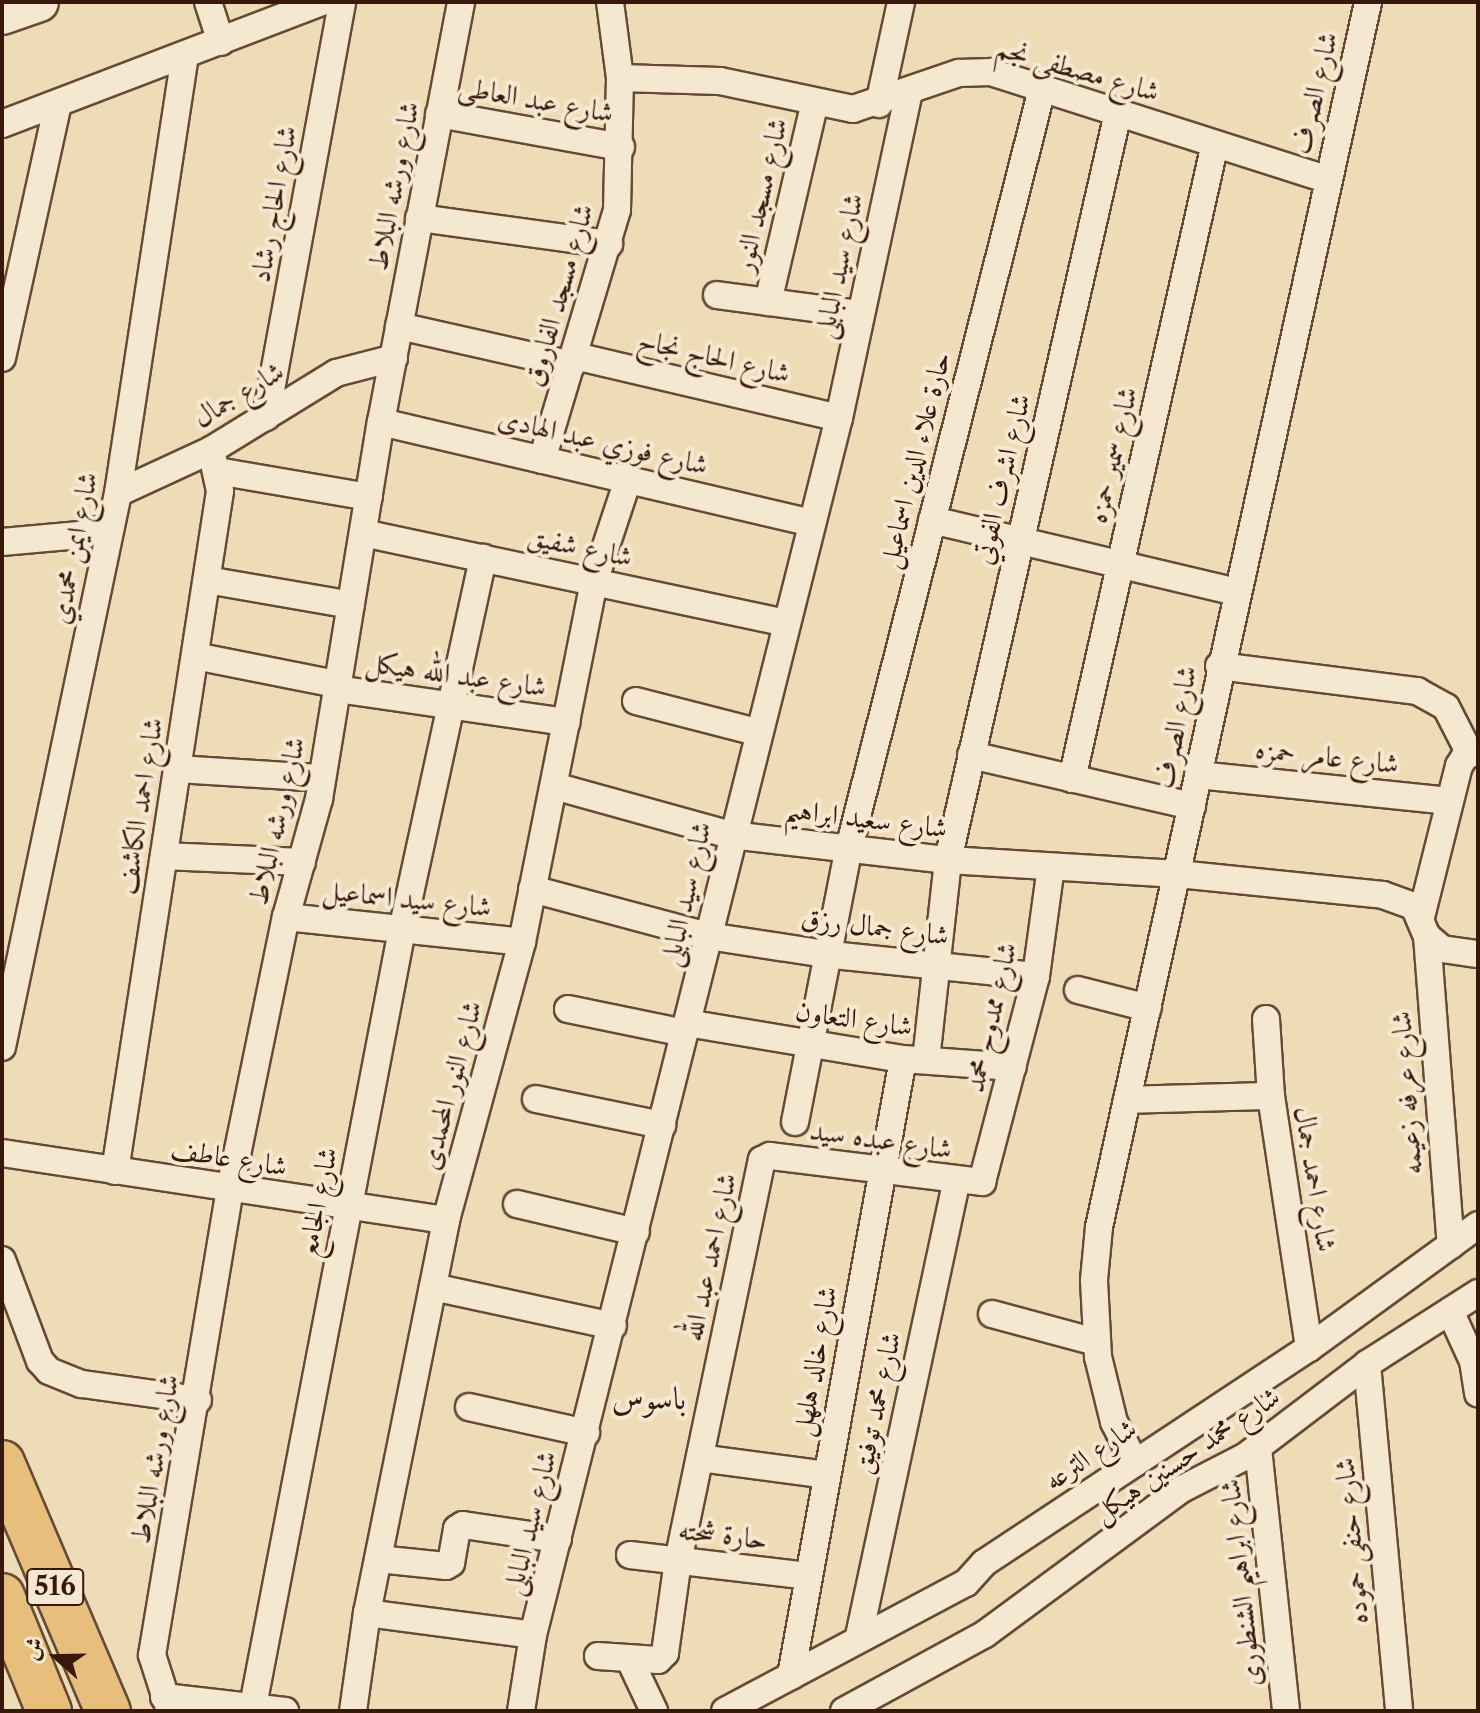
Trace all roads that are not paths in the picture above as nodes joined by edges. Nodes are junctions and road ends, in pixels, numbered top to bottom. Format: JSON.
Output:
{"nodes":[{"id":1,"x":39,"y":2,"type":"edge"},
{"id":2,"x":208,"y":2,"type":"edge"},
{"id":3,"x":322,"y":2,"type":"edge"},
{"id":4,"x":342,"y":2,"type":"edge"},
{"id":5,"x":461,"y":2,"type":"edge"},
{"id":6,"x":610,"y":2,"type":"edge"},
{"id":7,"x":901,"y":2,"type":"edge"},
{"id":8,"x":1368,"y":2,"type":"edge"},
{"id":9,"x":2,"y":15,"type":"edge"},
{"id":10,"x":221,"y":42,"type":"junction"},
{"id":11,"x":185,"y":57,"type":"junction"},
{"id":12,"x":620,"y":78,"type":"junction"},
{"id":13,"x":1042,"y":89,"type":"junction"},
{"id":14,"x":909,"y":92,"type":"junction"},
{"id":15,"x":815,"y":102,"type":"junction"},
{"id":16,"x":58,"y":103,"type":"junction"},
{"id":17,"x":879,"y":104,"type":"junction"},
{"id":18,"x":1118,"y":113,"type":"junction"},
{"id":19,"x":439,"y":114,"type":"junction"},
{"id":20,"x":2,"y":124,"type":"edge"},
{"id":21,"x":1215,"y":144,"type":"junction"},
{"id":22,"x":621,"y":147,"type":"junction"},
{"id":23,"x":1327,"y":179,"type":"junction"},
{"id":24,"x":419,"y":218,"type":"junction"},
{"id":25,"x":609,"y":244,"type":"junction"},
{"id":26,"x":717,"y":295,"type":"dead end"},
{"id":27,"x":768,"y":302,"type":"junction"},
{"id":28,"x":860,"y":314,"type":"junction"},
{"id":29,"x":399,"y":326,"type":"junction"},
{"id":30,"x":2,"y":358,"type":"edge"},
{"id":31,"x":394,"y":358,"type":"junction"},
{"id":32,"x":573,"y":360,"type":"junction"},
{"id":33,"x":266,"y":417,"type":"junction"},
{"id":34,"x":839,"y":418,"type":"junction"},
{"id":35,"x":381,"y":422,"type":"junction"},
{"id":36,"x":214,"y":460,"type":"junction"},
{"id":37,"x":542,"y":460,"type":"junction"},
{"id":38,"x":628,"y":480,"type":"junction"},
{"id":39,"x":118,"y":493,"type":"junction"},
{"id":40,"x":369,"y":497,"type":"junction"},
{"id":41,"x":932,"y":520,"type":"junction"},
{"id":42,"x":810,"y":523,"type":"junction"},
{"id":43,"x":111,"y":526,"type":"junction"},
{"id":44,"x":363,"y":533,"type":"junction"},
{"id":45,"x":1020,"y":541,"type":"junction"},
{"id":46,"x":2,"y":542,"type":"edge"},
{"id":47,"x":483,"y":558,"type":"junction"},
{"id":48,"x":1120,"y":565,"type":"junction"},
{"id":49,"x":207,"y":580,"type":"junction"},
{"id":50,"x":594,"y":582,"type":"junction"},
{"id":51,"x":1236,"y":592,"type":"junction"},
{"id":52,"x":351,"y":605,"type":"junction"},
{"id":53,"x":785,"y":623,"type":"junction"},
{"id":54,"x":195,"y":656,"type":"junction"},
{"id":55,"x":1219,"y":666,"type":"junction"},
{"id":56,"x":337,"y":687,"type":"junction"},
{"id":57,"x":636,"y":701,"type":"dead end"},
{"id":58,"x":453,"y":706,"type":"junction"},
{"id":59,"x":567,"y":722,"type":"junction"},
{"id":60,"x":757,"y":732,"type":"junction"},
{"id":61,"x":1474,"y":751,"type":"edge"},
{"id":62,"x":971,"y":755,"type":"junction"},
{"id":63,"x":178,"y":769,"type":"junction"},
{"id":64,"x":1198,"y":775,"type":"junction"},
{"id":65,"x":322,"y":778,"type":"junction"},
{"id":66,"x":1072,"y":779,"type":"junction"},
{"id":67,"x":554,"y":786,"type":"junction"},
{"id":68,"x":1450,"y":801,"type":"junction"},
{"id":69,"x":1192,"y":806,"type":"junction"},
{"id":70,"x":731,"y":835,"type":"junction"},
{"id":71,"x":849,"y":848,"type":"junction"},
{"id":72,"x":164,"y":856,"type":"junction"},
{"id":73,"x":948,"y":860,"type":"junction"},
{"id":74,"x":302,"y":862,"type":"junction"},
{"id":75,"x":1051,"y":867,"type":"junction"},
{"id":76,"x":1178,"y":874,"type":"junction"},
{"id":77,"x":532,"y":889,"type":"junction"},
{"id":78,"x":286,"y":917,"type":"junction"},
{"id":79,"x":1424,"y":926,"type":"junction"},
{"id":80,"x":402,"y":930,"type":"junction"},
{"id":81,"x":708,"y":936,"type":"junction"},
{"id":82,"x":522,"y":942,"type":"junction"},
{"id":83,"x":1478,"y":954,"type":"edge"},
{"id":84,"x":832,"y":955,"type":"junction"},
{"id":85,"x":933,"y":966,"type":"junction"},
{"id":86,"x":1036,"y":976,"type":"junction"},
{"id":87,"x":1078,"y":990,"type":"dead end"},
{"id":88,"x":1148,"y":1008,"type":"junction"},
{"id":89,"x":568,"y":1009,"type":"dead end"},
{"id":90,"x":1266,"y":1019,"type":"dead end"},
{"id":91,"x":686,"y":1028,"type":"junction"},
{"id":92,"x":812,"y":1045,"type":"junction"},
{"id":93,"x":2,"y":1047,"type":"edge"},
{"id":94,"x":914,"y":1060,"type":"junction"},
{"id":95,"x":1013,"y":1067,"type":"junction"},
{"id":96,"x":1271,"y":1096,"type":"junction"},
{"id":97,"x":536,"y":1099,"type":"dead end"},
{"id":98,"x":1127,"y":1100,"type":"junction"},
{"id":99,"x":795,"y":1122,"type":"dead end"},
{"id":100,"x":662,"y":1125,"type":"junction"},
{"id":101,"x":2,"y":1153,"type":"edge"},
{"id":102,"x":766,"y":1156,"type":"joint"},
{"id":103,"x":115,"y":1171,"type":"junction"},
{"id":104,"x":881,"y":1172,"type":"junction"},
{"id":105,"x":984,"y":1179,"type":"joint"},
{"id":106,"x":956,"y":1182,"type":"junction"},
{"id":107,"x":230,"y":1189,"type":"junction"},
{"id":108,"x":517,"y":1204,"type":"dead end"},
{"id":109,"x":349,"y":1207,"type":"junction"},
{"id":110,"x":446,"y":1220,"type":"junction"},
{"id":111,"x":1478,"y":1225,"type":"edge"},
{"id":112,"x":636,"y":1232,"type":"junction"},
{"id":113,"x":1451,"y":1245,"type":"junction"},
{"id":114,"x":2,"y":1260,"type":"edge"},
{"id":115,"x":433,"y":1287,"type":"junction"},
{"id":116,"x":1478,"y":1293,"type":"edge"},
{"id":117,"x":1450,"y":1311,"type":"junction"},
{"id":118,"x":992,"y":1314,"type":"dead end"},
{"id":119,"x":613,"y":1326,"type":"junction"},
{"id":120,"x":1096,"y":1342,"type":"junction"},
{"id":121,"x":1309,"y":1348,"type":"junction"},
{"id":122,"x":1367,"y":1364,"type":"junction"},
{"id":123,"x":1478,"y":1394,"type":"edge"},
{"id":124,"x":198,"y":1400,"type":"junction"},
{"id":125,"x":469,"y":1407,"type":"dead end"},
{"id":126,"x":586,"y":1433,"type":"junction"},
{"id":127,"x":1258,"y":1448,"type":"junction"},
{"id":128,"x":700,"y":1458,"type":"junction"},
{"id":129,"x":2,"y":1463,"type":"edge"},
{"id":130,"x":1135,"y":1463,"type":"junction"},
{"id":131,"x":827,"y":1475,"type":"junction"},
{"id":132,"x":558,"y":1539,"type":"junction"},
{"id":133,"x":630,"y":1555,"type":"dead end"},
{"id":134,"x":378,"y":1559,"type":"junction"},
{"id":135,"x":678,"y":1561,"type":"junction"},
{"id":136,"x":808,"y":1576,"type":"junction"},
{"id":137,"x":2,"y":1596,"type":"edge"},
{"id":138,"x":367,"y":1613,"type":"junction"},
{"id":139,"x":533,"y":1635,"type":"junction"},
{"id":140,"x":859,"y":1636,"type":"junction"},
{"id":141,"x":598,"y":1656,"type":"dead end"},
{"id":142,"x":629,"y":1658,"type":"junction"},
{"id":143,"x":791,"y":1676,"type":"junction"},
{"id":144,"x":167,"y":1704,"type":"edge"},
{"id":145,"x":858,"y":1708,"type":"edge"},
{"id":146,"x":253,"y":1709,"type":"edge"},
{"id":147,"x":49,"y":1711,"type":"edge"},
{"id":148,"x":108,"y":1711,"type":"edge"},
{"id":149,"x":285,"y":1711,"type":"edge"},
{"id":150,"x":353,"y":1711,"type":"edge"},
{"id":151,"x":521,"y":1711,"type":"edge"},
{"id":152,"x":654,"y":1711,"type":"edge"},
{"id":153,"x":725,"y":1711,"type":"edge"},
{"id":154,"x":1286,"y":1711,"type":"edge"},
{"id":155,"x":1399,"y":1711,"type":"edge"}],
"edges":[{"from":1,"to":9,"type":"main road"},
{"from":2,"to":10,"type":"street"},
{"from":3,"to":10,"type":"street"},
{"from":4,"to":33,"type":"street","name":"شارع الحاج رشاد"},
{"from":5,"to":19,"type":"street","name":"شارع ورشه البلاط"},
{"from":6,"to":12,"type":"street","name":"شارع مسجد الفاروق"},
{"from":7,"to":17,"type":"street"},
{"from":8,"to":23,"type":"street","name":"شارع الصرف"},
{"from":10,"to":11,"type":"street"},
{"from":11,"to":16,"type":"street"},
{"from":11,"to":39,"type":"street","name":"شارع ايمن محمدي"},
{"from":12,"to":15,"type":"street","name":"شارع مصطفى نجم"},
{"from":12,"to":22,"type":"street","name":"شارع مسجد الفاروق"},
{"from":13,"to":14,"type":"street","name":"شارع مصطفى نجم"},
{"from":13,"to":18,"type":"street","name":"شارع مصطفى نجم"},
{"from":13,"to":41,"type":"street","name":"حارة علاء الدين اسماعيل"},
{"from":14,"to":17,"type":"street","name":"شارع مصطفى نجم"},
{"from":14,"to":28,"type":"street","name":"شارع سيد البابلى"},
{"from":15,"to":17,"type":"street","name":"شارع مصطفى نجم"},
{"from":15,"to":27,"type":"street","name":"شارع مسجد النور"},
{"from":16,"to":20,"type":"street"},
{"from":16,"to":30,"type":"street"},
{"from":18,"to":21,"type":"street","name":"شارع مصطفى نجم"},
{"from":18,"to":45,"type":"street","name":"شارع اشرف الفوتي"},
{"from":19,"to":22,"type":"street","name":"شارع عبد العاطى"},
{"from":19,"to":24,"type":"street","name":"شارع ورشه البلاط"},
{"from":21,"to":23,"type":"street","name":"شارع مصطفى نجم"},
{"from":21,"to":48,"type":"street","name":"شارع سمير حمزه"},
{"from":22,"to":25,"type":"street","name":"شارع مسجد الفاروق"},
{"from":23,"to":51,"type":"street","name":"شارع الصرف"},
{"from":24,"to":25,"type":"street"},
{"from":24,"to":29,"type":"street","name":"شارع ورشه البلاط"},
{"from":25,"to":32,"type":"street","name":"شارع مسجد الفاروق"},
{"from":26,"to":27,"type":"street"},
{"from":27,"to":28,"type":"street"},
{"from":28,"to":34,"type":"street","name":"شارع سيد البابلى"},
{"from":29,"to":31,"type":"street","name":"شارع ورشه البلاط"},
{"from":29,"to":32,"type":"street","name":"شارع الحاج نجاح"},
{"from":31,"to":33,"type":"street","name":"شارع جمال"},
{"from":31,"to":35,"type":"street","name":"شارع ورشه البلاط"},
{"from":32,"to":34,"type":"street","name":"شارع الحاج نجاح"},
{"from":32,"to":37,"type":"street","name":"شارع مسجد الفاروق"},
{"from":33,"to":36,"type":"street","name":"شارع جمال"},
{"from":34,"to":42,"type":"street","name":"شارع سيد البابلى"},
{"from":35,"to":37,"type":"street","name":"شارع فوزي عبد الهادى"},
{"from":35,"to":40,"type":"street","name":"شارع ورشه البلاط"},
{"from":36,"to":39,"type":"street","name":"شارع جمال"},
{"from":36,"to":40,"type":"street"},
{"from":36,"to":49,"type":"street","name":"شارع احمد الكاشف"},
{"from":37,"to":38,"type":"street","name":"شارع فوزي عبد الهادى"},
{"from":38,"to":42,"type":"street","name":"شارع فوزي عبد الهادى"},
{"from":38,"to":50,"type":"street","name":"شارع النور المحمدى"},
{"from":39,"to":43,"type":"street","name":"شارع ايمن محمدي"},
{"from":40,"to":44,"type":"street","name":"شارع ورشه البلاط"},
{"from":41,"to":45,"type":"street"},
{"from":41,"to":71,"type":"street","name":"حارة علاء الدين اسماعيل"},
{"from":42,"to":53,"type":"street","name":"شارع سيد البابلى"},
{"from":43,"to":46,"type":"street"},
{"from":43,"to":93,"type":"street","name":"شارع ايمن محمدي"},
{"from":44,"to":47,"type":"street","name":"شارع شفيق"},
{"from":44,"to":52,"type":"street","name":"شارع ورشه البلاط"},
{"from":45,"to":48,"type":"street"},
{"from":45,"to":62,"type":"street","name":"شارع اشرف الفوتي"},
{"from":47,"to":50,"type":"street","name":"شارع شفيق"},
{"from":47,"to":58,"type":"street","name":"شارع الجامع"},
{"from":48,"to":51,"type":"street"},
{"from":48,"to":66,"type":"street","name":"شارع سمير حمزه"},
{"from":49,"to":52,"type":"street"},
{"from":49,"to":54,"type":"street","name":"شارع احمد الكاشف"},
{"from":50,"to":53,"type":"street","name":"شارع شفيق"},
{"from":50,"to":59,"type":"street","name":"شارع النور المحمدى"},
{"from":51,"to":55,"type":"street","name":"شارع الصرف"},
{"from":52,"to":56,"type":"street","name":"شارع ورشه البلاط"},
{"from":53,"to":60,"type":"street","name":"شارع سيد البابلى"},
{"from":54,"to":56,"type":"street","name":"شارع عبد الله هيكل"},
{"from":54,"to":63,"type":"street","name":"شارع احمد الكاشف"},
{"from":55,"to":61,"type":"street"},
{"from":55,"to":64,"type":"street","name":"شارع الصرف"},
{"from":56,"to":58,"type":"street","name":"شارع عبد الله هيكل"},
{"from":56,"to":65,"type":"street","name":"شارع ورشه البلاط"},
{"from":57,"to":60,"type":"street"},
{"from":58,"to":59,"type":"street","name":"شارع عبد الله هيكل"},
{"from":58,"to":80,"type":"street","name":"شارع الجامع"},
{"from":59,"to":67,"type":"street","name":"شارع النور المحمدى"},
{"from":60,"to":70,"type":"street","name":"شارع سيد البابلى"},
{"from":61,"to":68,"type":"street","name":"شارع عرفه زعيمه"},
{"from":62,"to":66,"type":"street"},
{"from":62,"to":73,"type":"street","name":"شارع اشرف الفوتي"},
{"from":63,"to":65,"type":"street"},
{"from":63,"to":72,"type":"street","name":"شارع احمد الكاشف"},
{"from":64,"to":68,"type":"street","name":"شارع عامر حمزه"},
{"from":64,"to":69,"type":"street","name":"شارع الصرف"},
{"from":65,"to":74,"type":"street","name":"شارع ورشه البلاط"},
{"from":66,"to":69,"type":"street"},
{"from":67,"to":70,"type":"street","name":"شارع سعيد ابراهيم"},
{"from":67,"to":77,"type":"street","name":"شارع النور المحمدى"},
{"from":68,"to":79,"type":"street","name":"شارع عرفه زعيمه"},
{"from":69,"to":76,"type":"street","name":"شارع الصرف"},
{"from":70,"to":71,"type":"street","name":"شارع سعيد ابراهيم"},
{"from":70,"to":81,"type":"street","name":"شارع سيد البابلى"},
{"from":71,"to":73,"type":"street","name":"شارع سعيد ابراهيم"},
{"from":71,"to":84,"type":"street","name":"حارة علاء الدين اسماعيل"},
{"from":72,"to":74,"type":"street"},
{"from":72,"to":103,"type":"street","name":"شارع احمد الكاشف"},
{"from":73,"to":75,"type":"street","name":"شارع سعيد ابراهيم"},
{"from":73,"to":85,"type":"street","name":"شارع اشرف الفوتي"},
{"from":74,"to":78,"type":"street","name":"شارع ورشه البلاط"},
{"from":75,"to":76,"type":"street","name":"شارع سعيد ابراهيم"},
{"from":75,"to":86,"type":"street","name":"شارع ممدوح محمد"},
{"from":76,"to":79,"type":"street","name":"شارع سعيد ابراهيم"},
{"from":76,"to":88,"type":"street","name":"شارع الصرف"},
{"from":77,"to":81,"type":"street"},
{"from":77,"to":82,"type":"street","name":"شارع النور المحمدى"},
{"from":78,"to":80,"type":"street","name":"شارع سيد اسماعيل"},
{"from":78,"to":107,"type":"street","name":"شارع ورشه البلاط"},
{"from":79,"to":83,"type":"street","name":"شارع سعيد ابراهيم"},
{"from":79,"to":113,"type":"street","name":"شارع عرفه زعيمه"},
{"from":80,"to":82,"type":"street","name":"شارع سيد اسماعيل"},
{"from":80,"to":109,"type":"street","name":"شارع الجامع"},
{"from":81,"to":84,"type":"street","name":"شارع جمال رزق"},
{"from":81,"to":91,"type":"street","name":"شارع سيد البابلى"},
{"from":82,"to":110,"type":"street","name":"شارع النور المحمدى"},
{"from":84,"to":85,"type":"street","name":"شارع جمال رزق"},
{"from":84,"to":92,"type":"street","name":"حارة علاء الدين اسماعيل"},
{"from":85,"to":86,"type":"street","name":"شارع جمال رزق"},
{"from":85,"to":94,"type":"street","name":"شارع خالد هلهل"},
{"from":86,"to":95,"type":"street","name":"شارع ممدوح محمد"},
{"from":87,"to":88,"type":"street"},
{"from":88,"to":98,"type":"street","name":"شارع الصرف"},
{"from":89,"to":91,"type":"street","name":"شارع التعاون"},
{"from":90,"to":96,"type":"street","name":"شارع احمد جمال"},
{"from":91,"to":92,"type":"street","name":"شارع التعاون"},
{"from":91,"to":100,"type":"street","name":"شارع سيد البابلى"},
{"from":92,"to":94,"type":"street","name":"شارع التعاون"},
{"from":92,"to":99,"type":"street","name":"حارة علاء الدين اسماعيل"},
{"from":94,"to":95,"type":"street","name":"شارع التعاون"},
{"from":94,"to":104,"type":"street","name":"شارع خالد هلهل"},
{"from":95,"to":105,"type":"street","name":"شارع ممدوح محمد"},
{"from":96,"to":98,"type":"street"},
{"from":96,"to":121,"type":"street","name":"شارع احمد جمال"},
{"from":97,"to":100,"type":"street"},
{"from":98,"to":120,"type":"street","name":"شارع الصرف"},
{"from":100,"to":112,"type":"street","name":"شارع سيد البابلى"},
{"from":101,"to":103,"type":"street","name":"شارع عاطف"},
{"from":102,"to":104,"type":"street","name":"شارع عبده سيد"},
{"from":102,"to":128,"type":"street","name":"شارع احمد عبد الله"},
{"from":103,"to":107,"type":"street","name":"شارع عاطف"},
{"from":104,"to":106,"type":"street","name":"شارع عبده سيد"},
{"from":104,"to":131,"type":"street","name":"شارع خالد هلهل"},
{"from":105,"to":106,"type":"street","name":"شارع عبده سيد"},
{"from":106,"to":140,"type":"street","name":"شارع محمد توفيق"},
{"from":107,"to":109,"type":"street","name":"شارع عاطف"},
{"from":107,"to":124,"type":"street","name":"شارع ورشه البلاط"},
{"from":108,"to":112,"type":"street"},
{"from":109,"to":110,"type":"street","name":"شارع عاطف"},
{"from":109,"to":146,"type":"street","name":"شارع الجامع"},
{"from":110,"to":115,"type":"street","name":"شارع النور المحمدى"},
{"from":111,"to":113,"type":"street","name":"شارع الترعه"},
{"from":112,"to":119,"type":"street","name":"شارع سيد البابلى"},
{"from":113,"to":121,"type":"street","name":"شارع الترعه"},
{"from":114,"to":124,"type":"street"},
{"from":115,"to":119,"type":"street"},
{"from":115,"to":134,"type":"street","name":"شارع النور المحمدى"},
{"from":116,"to":117,"type":"street","name":"شارع محمد حسنين هيكل"},
{"from":117,"to":122,"type":"street","name":"شارع محمد حسنين هيكل"},
{"from":117,"to":123,"type":"street"},
{"from":118,"to":120,"type":"street"},
{"from":119,"to":126,"type":"street","name":"شارع سيد البابلى"},
{"from":120,"to":130,"type":"street","name":"شارع الصرف"},
{"from":121,"to":130,"type":"street","name":"شارع الترعه"},
{"from":122,"to":127,"type":"street","name":"شارع محمد حسنين هيكل"},
{"from":122,"to":155,"type":"street","name":"شارع حنفى حموده"},
{"from":124,"to":144,"type":"street","name":"شارع ورشه البلاط"},
{"from":125,"to":126,"type":"street"},
{"from":126,"to":132,"type":"street","name":"شارع سيد البابلى"},
{"from":127,"to":145,"type":"street","name":"شارع محمد حسنين هيكل"},
{"from":127,"to":154,"type":"street","name":"شارع ابراهيم الشنطورى"},
{"from":128,"to":131,"type":"street"},
{"from":128,"to":135,"type":"street","name":"شارع احمد عبد الله"},
{"from":129,"to":148,"type":"highway","number":"516"},
{"from":130,"to":140,"type":"street","name":"شارع الترعه"},
{"from":131,"to":136,"type":"street","name":"شارع خالد هلهل"},
{"from":132,"to":134,"type":"street"},
{"from":132,"to":139,"type":"street","name":"شارع سيد البابلى"},
{"from":133,"to":135,"type":"street","name":"حارة شحته"},
{"from":134,"to":138,"type":"street","name":"شارع النور المحمدى"},
{"from":135,"to":136,"type":"street","name":"حارة شحته"},
{"from":135,"to":142,"type":"street","name":"شارع احمد عبد الله"},
{"from":136,"to":143,"type":"street","name":"شارع خالد هلهل"},
{"from":137,"to":147,"type":"highway","number":"516"},
{"from":138,"to":139,"type":"street"},
{"from":138,"to":150,"type":"street","name":"شارع النور المحمدى"},
{"from":139,"to":151,"type":"street","name":"شارع سيد البابلى"},
{"from":140,"to":143,"type":"street","name":"شارع الترعه"},
{"from":141,"to":142,"type":"street"},
{"from":142,"to":152,"type":"street"},
{"from":143,"to":153,"type":"street","name":"شارع الترعه"},
{"from":144,"to":146,"type":"street"},
{"from":146,"to":149,"type":"street"}]}
